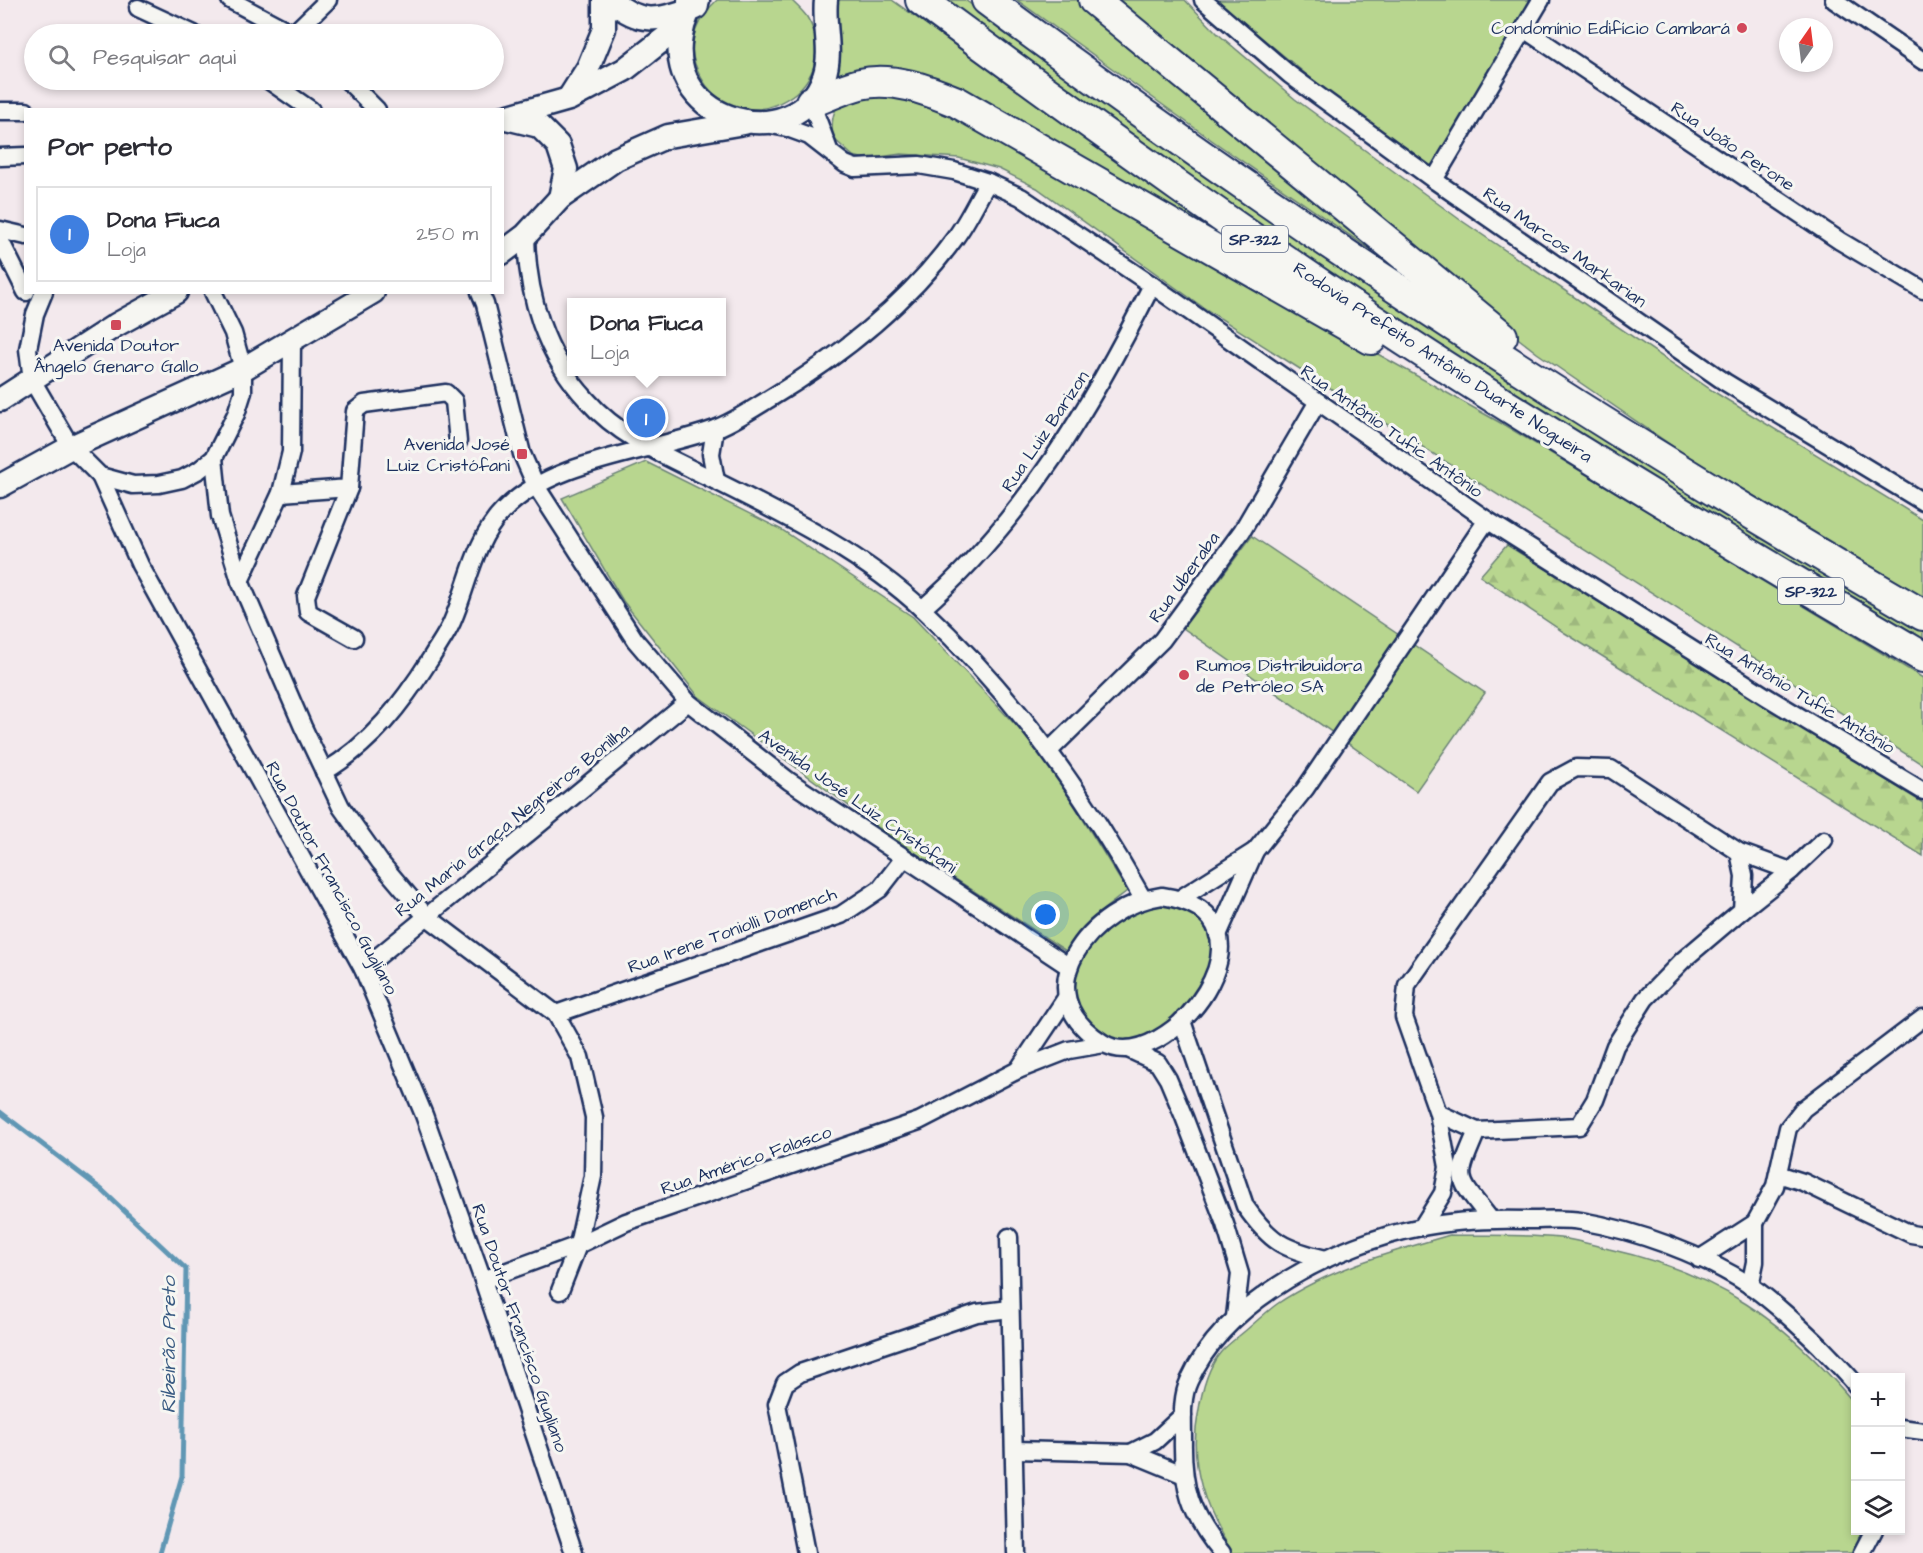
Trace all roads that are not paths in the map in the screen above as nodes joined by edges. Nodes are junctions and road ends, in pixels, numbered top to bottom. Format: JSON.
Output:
{"nodes":[{"id":1,"x":230,"y":0,"type":"edge"},
{"id":2,"x":328,"y":0,"type":"edge"},
{"id":3,"x":604,"y":0,"type":"edge"},
{"id":4,"x":611,"y":0,"type":"edge"},
{"id":5,"x":826,"y":0,"type":"edge"},
{"id":6,"x":921,"y":0,"type":"edge"},
{"id":7,"x":987,"y":0,"type":"edge"},
{"id":8,"x":1094,"y":0,"type":"edge"},
{"id":9,"x":1203,"y":0,"type":"edge"},
{"id":10,"x":1541,"y":0,"type":"edge"},
{"id":11,"x":1834,"y":0,"type":"edge"},
{"id":12,"x":138,"y":8,"type":"dead end"},
{"id":13,"x":692,"y":8,"type":"edge"},
{"id":14,"x":172,"y":24,"type":"edge"},
{"id":15,"x":275,"y":24,"type":"edge"},
{"id":16,"x":304,"y":24,"type":"edge"},
{"id":17,"x":1524,"y":29,"type":"junction"},
{"id":18,"x":1923,"y":61,"type":"edge"},
{"id":19,"x":282,"y":90,"type":"edge"},
{"id":20,"x":357,"y":90,"type":"edge"},
{"id":21,"x":569,"y":99,"type":"junction"},
{"id":22,"x":811,"y":102,"type":"junction"},
{"id":23,"x":308,"y":108,"type":"edge"},
{"id":24,"x":375,"y":108,"type":"edge"},
{"id":25,"x":0,"y":111,"type":"edge"},
{"id":26,"x":24,"y":111,"type":"edge"},
{"id":27,"x":504,"y":118,"type":"edge"},
{"id":28,"x":752,"y":122,"type":"junction"},
{"id":29,"x":829,"y":150,"type":"junction"},
{"id":30,"x":24,"y":156,"type":"edge"},
{"id":31,"x":0,"y":157,"type":"edge"},
{"id":32,"x":1434,"y":180,"type":"junction"},
{"id":33,"x":988,"y":182,"type":"junction"},
{"id":34,"x":561,"y":198,"type":"junction"},
{"id":35,"x":0,"y":230,"type":"edge"},
{"id":36,"x":526,"y":235,"type":"junction"},
{"id":37,"x":24,"y":236,"type":"edge"},
{"id":38,"x":0,"y":240,"type":"edge"},
{"id":39,"x":504,"y":251,"type":"edge"},
{"id":40,"x":1152,"y":285,"type":"junction"},
{"id":41,"x":24,"y":288,"type":"edge"},
{"id":42,"x":1923,"y":290,"type":"edge"},
{"id":43,"x":27,"y":294,"type":"edge"},
{"id":44,"x":43,"y":294,"type":"edge"},
{"id":45,"x":172,"y":294,"type":"edge"},
{"id":46,"x":214,"y":294,"type":"edge"},
{"id":47,"x":370,"y":294,"type":"edge"},
{"id":48,"x":481,"y":294,"type":"edge"},
{"id":49,"x":35,"y":314,"type":"junction"},
{"id":50,"x":292,"y":342,"type":"junction"},
{"id":51,"x":243,"y":369,"type":"junction"},
{"id":52,"x":32,"y":380,"type":"junction"},
{"id":53,"x":0,"y":400,"type":"edge"},
{"id":54,"x":1317,"y":403,"type":"junction"},
{"id":55,"x":715,"y":429,"type":"junction"},
{"id":56,"x":1624,"y":433,"type":"junction"},
{"id":57,"x":458,"y":442,"type":"dead end"},
{"id":58,"x":71,"y":447,"type":"junction"},
{"id":59,"x":650,"y":448,"type":"junction"},
{"id":60,"x":214,"y":458,"type":"junction"},
{"id":61,"x":1599,"y":462,"type":"junction"},
{"id":62,"x":100,"y":476,"type":"junction"},
{"id":63,"x":716,"y":481,"type":"junction"},
{"id":64,"x":0,"y":486,"type":"edge"},
{"id":65,"x":536,"y":486,"type":"junction"},
{"id":66,"x":349,"y":488,"type":"junction"},
{"id":67,"x":281,"y":493,"type":"junction"},
{"id":68,"x":1923,"y":502,"type":"edge"},
{"id":69,"x":1487,"y":520,"type":"junction"},
{"id":70,"x":240,"y":581,"type":"junction"},
{"id":71,"x":922,"y":609,"type":"junction"},
{"id":72,"x":1923,"y":615,"type":"edge"},
{"id":73,"x":354,"y":638,"type":"dead end"},
{"id":74,"x":1923,"y":657,"type":"edge"},
{"id":75,"x":688,"y":702,"type":"junction"},
{"id":76,"x":1050,"y":750,"type":"junction"},
{"id":77,"x":324,"y":771,"type":"junction"},
{"id":78,"x":1923,"y":790,"type":"edge"},
{"id":79,"x":1824,"y":840,"type":"dead end"},
{"id":80,"x":1255,"y":852,"type":"junction"},
{"id":81,"x":1739,"y":852,"type":"junction"},
{"id":82,"x":904,"y":858,"type":"junction"},
{"id":83,"x":1791,"y":871,"type":"junction"},
{"id":84,"x":1143,"y":898,"type":"junction"},
{"id":85,"x":1181,"y":898,"type":"junction"},
{"id":86,"x":1742,"y":910,"type":"junction"},
{"id":87,"x":425,"y":915,"type":"junction"},
{"id":88,"x":1218,"y":934,"type":"junction"},
{"id":89,"x":1068,"y":966,"type":"junction"},
{"id":90,"x":363,"y":969,"type":"junction"},
{"id":91,"x":1066,"y":998,"type":"junction"},
{"id":92,"x":556,"y":1014,"type":"junction"},
{"id":93,"x":1923,"y":1018,"type":"edge"},
{"id":94,"x":1182,"y":1021,"type":"junction"},
{"id":95,"x":1104,"y":1044,"type":"junction"},
{"id":96,"x":1128,"y":1050,"type":"junction"},
{"id":97,"x":1018,"y":1070,"type":"junction"},
{"id":98,"x":1438,"y":1113,"type":"junction"},
{"id":99,"x":1478,"y":1131,"type":"junction"},
{"id":100,"x":1454,"y":1168,"type":"junction"},
{"id":101,"x":1778,"y":1174,"type":"junction"},
{"id":102,"x":1240,"y":1192,"type":"junction"},
{"id":103,"x":1216,"y":1200,"type":"junction"},
{"id":104,"x":1490,"y":1219,"type":"junction"},
{"id":105,"x":1755,"y":1223,"type":"junction"},
{"id":106,"x":1422,"y":1227,"type":"junction"},
{"id":107,"x":1923,"y":1236,"type":"edge"},
{"id":108,"x":1009,"y":1237,"type":"dead end"},
{"id":109,"x":578,"y":1245,"type":"junction"},
{"id":110,"x":1326,"y":1259,"type":"junction"},
{"id":111,"x":1699,"y":1259,"type":"junction"},
{"id":112,"x":483,"y":1280,"type":"junction"},
{"id":113,"x":1750,"y":1286,"type":"junction"},
{"id":114,"x":560,"y":1291,"type":"dead end"},
{"id":115,"x":1010,"y":1309,"type":"junction"},
{"id":116,"x":1235,"y":1317,"type":"junction"},
{"id":117,"x":1851,"y":1380,"type":"edge"},
{"id":118,"x":1183,"y":1415,"type":"junction"},
{"id":119,"x":1905,"y":1429,"type":"edge"},
{"id":120,"x":1923,"y":1431,"type":"edge"},
{"id":121,"x":1015,"y":1450,"type":"junction"},
{"id":122,"x":1131,"y":1453,"type":"junction"},
{"id":123,"x":1182,"y":1474,"type":"junction"},
{"id":124,"x":1871,"y":1535,"type":"edge"},
{"id":125,"x":574,"y":1553,"type":"edge"},
{"id":126,"x":806,"y":1553,"type":"edge"},
{"id":127,"x":1016,"y":1553,"type":"edge"},
{"id":128,"x":1222,"y":1553,"type":"edge"},
{"id":129,"x":1862,"y":1553,"type":"edge"}],
"edges":[{"from":1,"to":15,"type":"street"},
{"from":2,"to":16,"type":"street"},
{"from":3,"to":21,"type":"main road"},
{"from":4,"to":13,"type":"main road"},
{"from":5,"to":22,"type":"main road"},
{"from":6,"to":61,"type":"highway","name":"Rodovia Prefeito Antônio Duarte Nogueira","number":"SP-322"},
{"from":7,"to":56,"type":"highway","name":"Rodovia Prefeito Antônio Duarte Nogueira","number":"SP-322"},
{"from":8,"to":56,"type":"highway"},
{"from":9,"to":32,"type":"street","name":"Rua Marcos Markarian"},
{"from":10,"to":17,"type":"street"},
{"from":11,"to":18,"type":"street"},
{"from":12,"to":14,"type":"street"},
{"from":13,"to":21,"type":"main road"},
{"from":13,"to":28,"type":"main road"},
{"from":17,"to":32,"type":"street"},
{"from":17,"to":42,"type":"street","name":"Rua João Perone"},
{"from":19,"to":23,"type":"street"},
{"from":20,"to":24,"type":"street"},
{"from":21,"to":27,"type":"main road"},
{"from":22,"to":28,"type":"main road"},
{"from":22,"to":29,"type":"street"},
{"from":22,"to":61,"type":"highway"},
{"from":25,"to":26,"type":"street"},
{"from":27,"to":34,"type":"main road"},
{"from":28,"to":29,"type":"street","name":"Rua Antônio Tufic Antônio"},
{"from":28,"to":34,"type":"main road"},
{"from":29,"to":33,"type":"street","name":"Rua Antônio Tufic Antônio"},
{"from":30,"to":31,"type":"street"},
{"from":32,"to":68,"type":"street","name":"Rua Marcos Markarian"},
{"from":33,"to":40,"type":"street","name":"Rua Antônio Tufic Antônio"},
{"from":33,"to":55,"type":"street"},
{"from":34,"to":36,"type":"main road"},
{"from":35,"to":37,"type":"street"},
{"from":36,"to":39,"type":"main road"},
{"from":36,"to":59,"type":"street"},
{"from":38,"to":41,"type":"street"},
{"from":40,"to":54,"type":"street","name":"Rua Antônio Tufic Antônio"},
{"from":40,"to":71,"type":"street","name":"Rua Luiz Barizon"},
{"from":43,"to":49,"type":"street"},
{"from":44,"to":49,"type":"street"},
{"from":45,"to":52,"type":"main road"},
{"from":46,"to":51,"type":"street"},
{"from":47,"to":50,"type":"main road"},
{"from":48,"to":65,"type":"street","name":"Avenida José Luiz Cristófani"},
{"from":49,"to":52,"type":"street"},
{"from":50,"to":51,"type":"main road"},
{"from":50,"to":67,"type":"street"},
{"from":51,"to":58,"type":"main road"},
{"from":51,"to":60,"type":"street"},
{"from":52,"to":53,"type":"main road"},
{"from":52,"to":58,"type":"street"},
{"from":54,"to":69,"type":"street","name":"Rua Antônio Tufic Antônio"},
{"from":54,"to":76,"type":"street","name":"Rua Uberaba"},
{"from":55,"to":59,"type":"street"},
{"from":55,"to":63,"type":"street"},
{"from":56,"to":72,"type":"highway","name":"Rodovia Prefeito Antônio Duarte Nogueira","number":"SP-322"},
{"from":57,"to":66,"type":"street"},
{"from":58,"to":62,"type":"street"},
{"from":58,"to":64,"type":"main road"},
{"from":59,"to":63,"type":"street"},
{"from":59,"to":65,"type":"street"},
{"from":60,"to":62,"type":"street"},
{"from":60,"to":70,"type":"street"},
{"from":61,"to":74,"type":"highway","name":"Rodovia Prefeito Antônio Duarte Nogueira","number":"SP-322"},
{"from":62,"to":90,"type":"street","name":"Rua Doutor Francisco Gugliano"},
{"from":63,"to":71,"type":"street"},
{"from":65,"to":75,"type":"street","name":"Avenida José Luiz Cristófani"},
{"from":65,"to":77,"type":"street"},
{"from":66,"to":67,"type":"street"},
{"from":66,"to":73,"type":"street"},
{"from":67,"to":70,"type":"street"},
{"from":69,"to":78,"type":"street","name":"Rua Antônio Tufic Antônio"},
{"from":69,"to":80,"type":"street"},
{"from":70,"to":77,"type":"street"},
{"from":71,"to":76,"type":"street"},
{"from":75,"to":82,"type":"street","name":"Avenida José Luiz Cristófani"},
{"from":75,"to":87,"type":"street","name":"Rua Maria Graça Negreiros Bonilha"},
{"from":76,"to":84,"type":"street"},
{"from":77,"to":87,"type":"street"},
{"from":79,"to":83,"type":"street"},
{"from":80,"to":85,"type":"street"},
{"from":80,"to":88,"type":"street"},
{"from":81,"to":83,"type":"street"},
{"from":81,"to":86,"type":"street"},
{"from":81,"to":98,"type":"street"},
{"from":82,"to":89,"type":"street","name":"Avenida José Luiz Cristófani"},
{"from":82,"to":92,"type":"street","name":"Rua Irene Toniolli Domench"},
{"from":83,"to":86,"type":"street"},
{"from":84,"to":85,"type":"street"},
{"from":84,"to":89,"type":"street"},
{"from":85,"to":88,"type":"street"},
{"from":86,"to":99,"type":"street"},
{"from":87,"to":90,"type":"street","name":"Rua Maria Graça Negreiros Bonilha"},
{"from":87,"to":92,"type":"street"},
{"from":88,"to":94,"type":"street"},
{"from":89,"to":91,"type":"street"},
{"from":90,"to":112,"type":"street","name":"Rua Doutor Francisco Gugliano"},
{"from":91,"to":95,"type":"street"},
{"from":91,"to":97,"type":"street","name":"Rua Américo Falasco"},
{"from":92,"to":109,"type":"street"},
{"from":93,"to":101,"type":"street"},
{"from":94,"to":96,"type":"street"},
{"from":94,"to":102,"type":"street"},
{"from":95,"to":96,"type":"street"},
{"from":95,"to":97,"type":"street","name":"Rua Américo Falasco"},
{"from":96,"to":103,"type":"street"},
{"from":97,"to":109,"type":"street","name":"Rua Américo Falasco"},
{"from":98,"to":99,"type":"street"},
{"from":98,"to":100,"type":"street"},
{"from":99,"to":100,"type":"street"},
{"from":100,"to":104,"type":"street"},
{"from":100,"to":106,"type":"street"},
{"from":101,"to":105,"type":"street"},
{"from":101,"to":107,"type":"street"},
{"from":102,"to":103,"type":"street"},
{"from":102,"to":110,"type":"street"},
{"from":103,"to":116,"type":"street"},
{"from":104,"to":106,"type":"street"},
{"from":104,"to":111,"type":"street"},
{"from":105,"to":111,"type":"street"},
{"from":105,"to":113,"type":"street"},
{"from":106,"to":110,"type":"street"},
{"from":108,"to":115,"type":"street"},
{"from":109,"to":112,"type":"street","name":"Rua Américo Falasco"},
{"from":109,"to":114,"type":"street"},
{"from":110,"to":116,"type":"street"},
{"from":111,"to":113,"type":"street"},
{"from":112,"to":125,"type":"street","name":"Rua Doutor Francisco Gugliano"},
{"from":113,"to":117,"type":"street"},
{"from":115,"to":121,"type":"street"},
{"from":115,"to":126,"type":"street"},
{"from":116,"to":118,"type":"street"},
{"from":118,"to":122,"type":"street"},
{"from":118,"to":123,"type":"street"},
{"from":119,"to":120,"type":"street"},
{"from":121,"to":122,"type":"street"},
{"from":121,"to":127,"type":"street"},
{"from":122,"to":123,"type":"street"},
{"from":123,"to":128,"type":"street"},
{"from":124,"to":129,"type":"street"}]}
